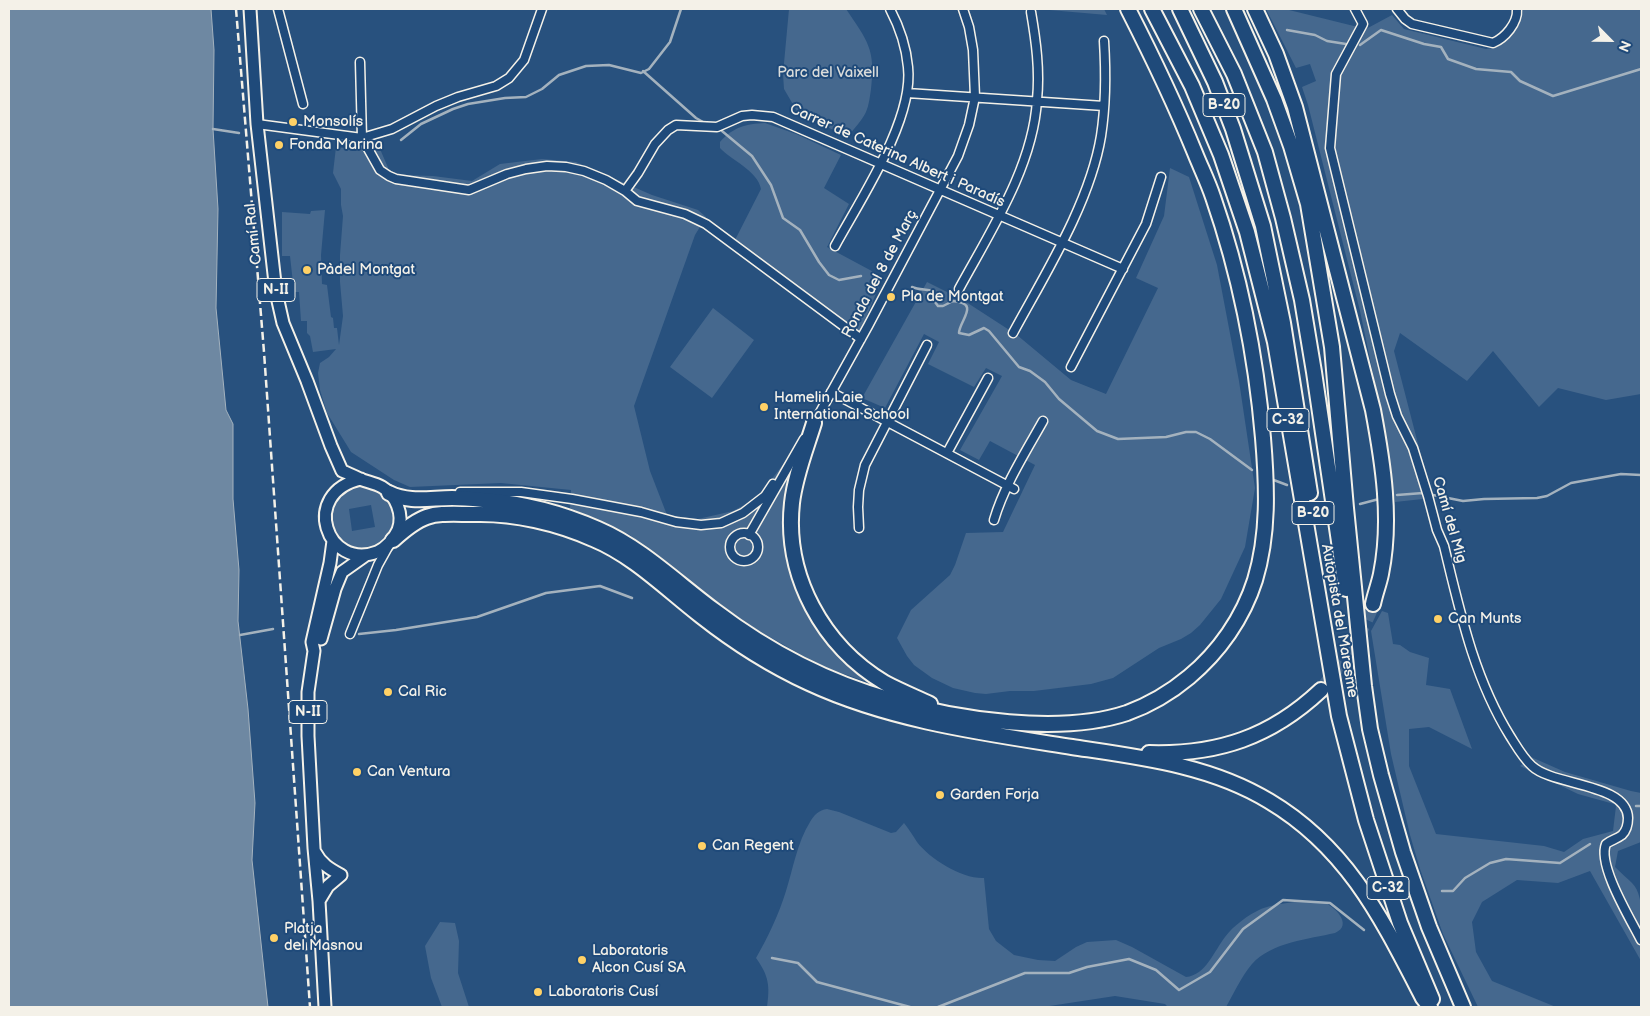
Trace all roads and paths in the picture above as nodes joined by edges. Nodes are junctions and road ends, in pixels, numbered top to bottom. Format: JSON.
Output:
{"nodes":[{"id":1,"x":250,"y":9,"type":"edge"},
{"id":2,"x":278,"y":9,"type":"edge"},
{"id":3,"x":542,"y":9,"type":"edge"},
{"id":4,"x":890,"y":9,"type":"edge"},
{"id":5,"x":963,"y":9,"type":"edge"},
{"id":6,"x":1122,"y":9,"type":"edge"},
{"id":7,"x":1128,"y":9,"type":"edge"},
{"id":8,"x":1152,"y":9,"type":"edge"},
{"id":9,"x":1180,"y":9,"type":"edge"},
{"id":10,"x":1201,"y":9,"type":"edge"},
{"id":11,"x":1234,"y":9,"type":"edge"},
{"id":12,"x":1255,"y":9,"type":"edge"},
{"id":13,"x":1355,"y":9,"type":"edge"},
{"id":14,"x":1397,"y":9,"type":"edge"},
{"id":15,"x":1517,"y":9,"type":"edge"},
{"id":16,"x":1031,"y":12,"type":"dead end"},
{"id":17,"x":1104,"y":41,"type":"dead end"},
{"id":18,"x":1154,"y":59,"type":"junction"},
{"id":19,"x":360,"y":62,"type":"dead end"},
{"id":20,"x":907,"y":93,"type":"junction"},
{"id":21,"x":975,"y":96,"type":"junction"},
{"id":22,"x":1037,"y":101,"type":"junction"},
{"id":23,"x":303,"y":104,"type":"dead end"},
{"id":24,"x":1104,"y":106,"type":"junction"},
{"id":25,"x":257,"y":124,"type":"junction"},
{"id":26,"x":362,"y":138,"type":"junction"},
{"id":27,"x":1305,"y":140,"type":"junction"},
{"id":28,"x":880,"y":164,"type":"junction"},
{"id":29,"x":1161,"y":177,"type":"dead end"},
{"id":30,"x":625,"y":190,"type":"junction"},
{"id":31,"x":940,"y":190,"type":"junction"},
{"id":32,"x":998,"y":216,"type":"junction"},
{"id":33,"x":1313,"y":228,"type":"junction"},
{"id":34,"x":1062,"y":243,"type":"junction"},
{"id":35,"x":835,"y":246,"type":"dead end"},
{"id":36,"x":1123,"y":269,"type":"junction"},
{"id":37,"x":959,"y":289,"type":"dead end"},
{"id":38,"x":1013,"y":333,"type":"dead end"},
{"id":39,"x":860,"y":339,"type":"junction"},
{"id":40,"x":927,"y":345,"type":"dead end"},
{"id":41,"x":1071,"y":368,"type":"dead end"},
{"id":42,"x":988,"y":378,"type":"dead end"},
{"id":43,"x":832,"y":392,"type":"junction"},
{"id":44,"x":886,"y":421,"type":"junction"},
{"id":45,"x":1042,"y":421,"type":"dead end"},
{"id":46,"x":814,"y":423,"type":"junction"},
{"id":47,"x":331,"y":446,"type":"junction"},
{"id":48,"x":947,"y":453,"type":"junction"},
{"id":49,"x":791,"y":460,"type":"junction"},
{"id":50,"x":361,"y":479,"type":"junction"},
{"id":51,"x":1011,"y":487,"type":"junction"},
{"id":52,"x":338,"y":488,"type":"junction"},
{"id":53,"x":389,"y":493,"type":"junction"},
{"id":54,"x":428,"y":499,"type":"junction"},
{"id":55,"x":994,"y":520,"type":"dead end"},
{"id":56,"x":859,"y":528,"type":"dead end"},
{"id":57,"x":750,"y":535,"type":"dead end"},
{"id":58,"x":393,"y":540,"type":"junction"},
{"id":59,"x":333,"y":541,"type":"junction"},
{"id":60,"x":379,"y":551,"type":"junction"},
{"id":61,"x":366,"y":555,"type":"junction"},
{"id":62,"x":378,"y":565,"type":"junction"},
{"id":63,"x":1373,"y":604,"type":"tunnel mouth"},
{"id":64,"x":350,"y":634,"type":"dead end"},
{"id":65,"x":314,"y":651,"type":"junction"},
{"id":66,"x":1364,"y":686,"type":"junction"},
{"id":67,"x":1322,"y":690,"type":"tunnel mouth"},
{"id":68,"x":959,"y":715,"type":"junction"},
{"id":69,"x":1108,"y":752,"type":"junction"},
{"id":70,"x":1352,"y":764,"type":"junction"},
{"id":71,"x":314,"y":848,"type":"junction"},
{"id":72,"x":319,"y":901,"type":"junction"},
{"id":73,"x":1641,"y":940,"type":"edge"},
{"id":74,"x":325,"y":1007,"type":"edge"},
{"id":75,"x":1430,"y":1007,"type":"edge"},
{"id":76,"x":1436,"y":1007,"type":"edge"},
{"id":77,"x":1463,"y":1007,"type":"edge"}],
"edges":[{"from":1,"to":25,"type":"main road","name":"Camí Ral","number":"N-II"},
{"from":2,"to":23,"type":"street"},
{"from":3,"to":26,"type":"street"},
{"from":4,"to":20,"type":"street"},
{"from":5,"to":21,"type":"street","name":"Ronda del 8 de Març"},
{"from":6,"to":18,"type":"highway"},
{"from":7,"to":18,"type":"highway"},
{"from":8,"to":70,"type":"highway","name":"Autopista del Maresme","number":"C-32"},
{"from":9,"to":70,"type":"highway","number":"B-20"},
{"from":10,"to":66,"type":"highway","number":"B-20"},
{"from":11,"to":33,"type":"highway","name":"Autopista del Maresme","number":"C-32"},
{"from":12,"to":27,"type":"highway"},
{"from":13,"to":73,"type":"street","name":"Camí del Mig"},
{"from":14,"to":15,"type":"street"},
{"from":16,"to":22,"type":"street"},
{"from":17,"to":24,"type":"street"},
{"from":18,"to":68,"type":"highway"},
{"from":19,"to":26,"type":"street"},
{"from":20,"to":21,"type":"street"},
{"from":20,"to":28,"type":"street"},
{"from":21,"to":22,"type":"street"},
{"from":21,"to":31,"type":"street","name":"Ronda del 8 de Març"},
{"from":22,"to":24,"type":"street"},
{"from":22,"to":32,"type":"street"},
{"from":24,"to":34,"type":"street"},
{"from":25,"to":26,"type":"street"},
{"from":25,"to":47,"type":"main road","name":"Camí Ral","number":"N-II"},
{"from":26,"to":30,"type":"street"},
{"from":27,"to":33,"type":"highway"},
{"from":27,"to":63,"type":"highway"},
{"from":28,"to":30,"type":"street","name":"Carrer de Caterina Albert i Paradís"},
{"from":28,"to":31,"type":"street","name":"Carrer de Caterina Albert i Paradís"},
{"from":28,"to":35,"type":"street"},
{"from":29,"to":36,"type":"street"},
{"from":30,"to":39,"type":"street"},
{"from":31,"to":32,"type":"street","name":"Carrer de Caterina Albert i Paradís"},
{"from":31,"to":39,"type":"street","name":"Ronda del 8 de Març"},
{"from":32,"to":34,"type":"street","name":"Carrer de Caterina Albert i Paradís"},
{"from":32,"to":37,"type":"street"},
{"from":33,"to":66,"type":"highway","name":"Autopista del Maresme","number":"C-32"},
{"from":34,"to":36,"type":"street","name":"Carrer de Caterina Albert i Paradís"},
{"from":34,"to":38,"type":"street"},
{"from":36,"to":41,"type":"street"},
{"from":39,"to":43,"type":"street","name":"Ronda del 8 de Març"},
{"from":40,"to":44,"type":"street"},
{"from":42,"to":48,"type":"street"},
{"from":43,"to":44,"type":"street"},
{"from":43,"to":46,"type":"street","name":"Ronda del 8 de Març"},
{"from":44,"to":48,"type":"street"},
{"from":44,"to":56,"type":"street"},
{"from":45,"to":51,"type":"street"},
{"from":46,"to":49,"type":"street","name":"Ronda del 8 de Març"},
{"from":46,"to":68,"type":"highway"},
{"from":47,"to":50,"type":"main road","number":"N-II"},
{"from":47,"to":52,"type":"main road","number":"N-II"},
{"from":48,"to":51,"type":"street"},
{"from":49,"to":54,"type":"street"},
{"from":49,"to":57,"type":"street","name":"Ronda del 8 de Març"},
{"from":50,"to":52,"type":"main road"},
{"from":50,"to":53,"type":"main road","number":"N-II"},
{"from":51,"to":55,"type":"street"},
{"from":52,"to":59,"type":"main road","number":"N-II"},
{"from":53,"to":54,"type":"highway"},
{"from":53,"to":58,"type":"main road"},
{"from":54,"to":68,"type":"highway"},
{"from":58,"to":60,"type":"main road","number":"N-II"},
{"from":58,"to":62,"type":"street"},
{"from":58,"to":69,"type":"highway"},
{"from":59,"to":61,"type":"main road"},
{"from":59,"to":65,"type":"main road","number":"N-II"},
{"from":60,"to":61,"type":"main road","number":"N-II"},
{"from":60,"to":62,"type":"street"},
{"from":61,"to":65,"type":"main road","number":"N-II"},
{"from":62,"to":64,"type":"street"},
{"from":65,"to":71,"type":"main road","number":"N-II"},
{"from":66,"to":77,"type":"highway","name":"Autopista del Maresme","number":"C-32"},
{"from":67,"to":69,"type":"highway"},
{"from":69,"to":75,"type":"highway"},
{"from":70,"to":76,"type":"highway","name":"Autopista del Maresme","number":"C-32"},
{"from":71,"to":72,"type":"main road","number":"N-II"},
{"from":71,"to":72,"type":"main road"},
{"from":72,"to":74,"type":"main road","number":"N-II"}]}
